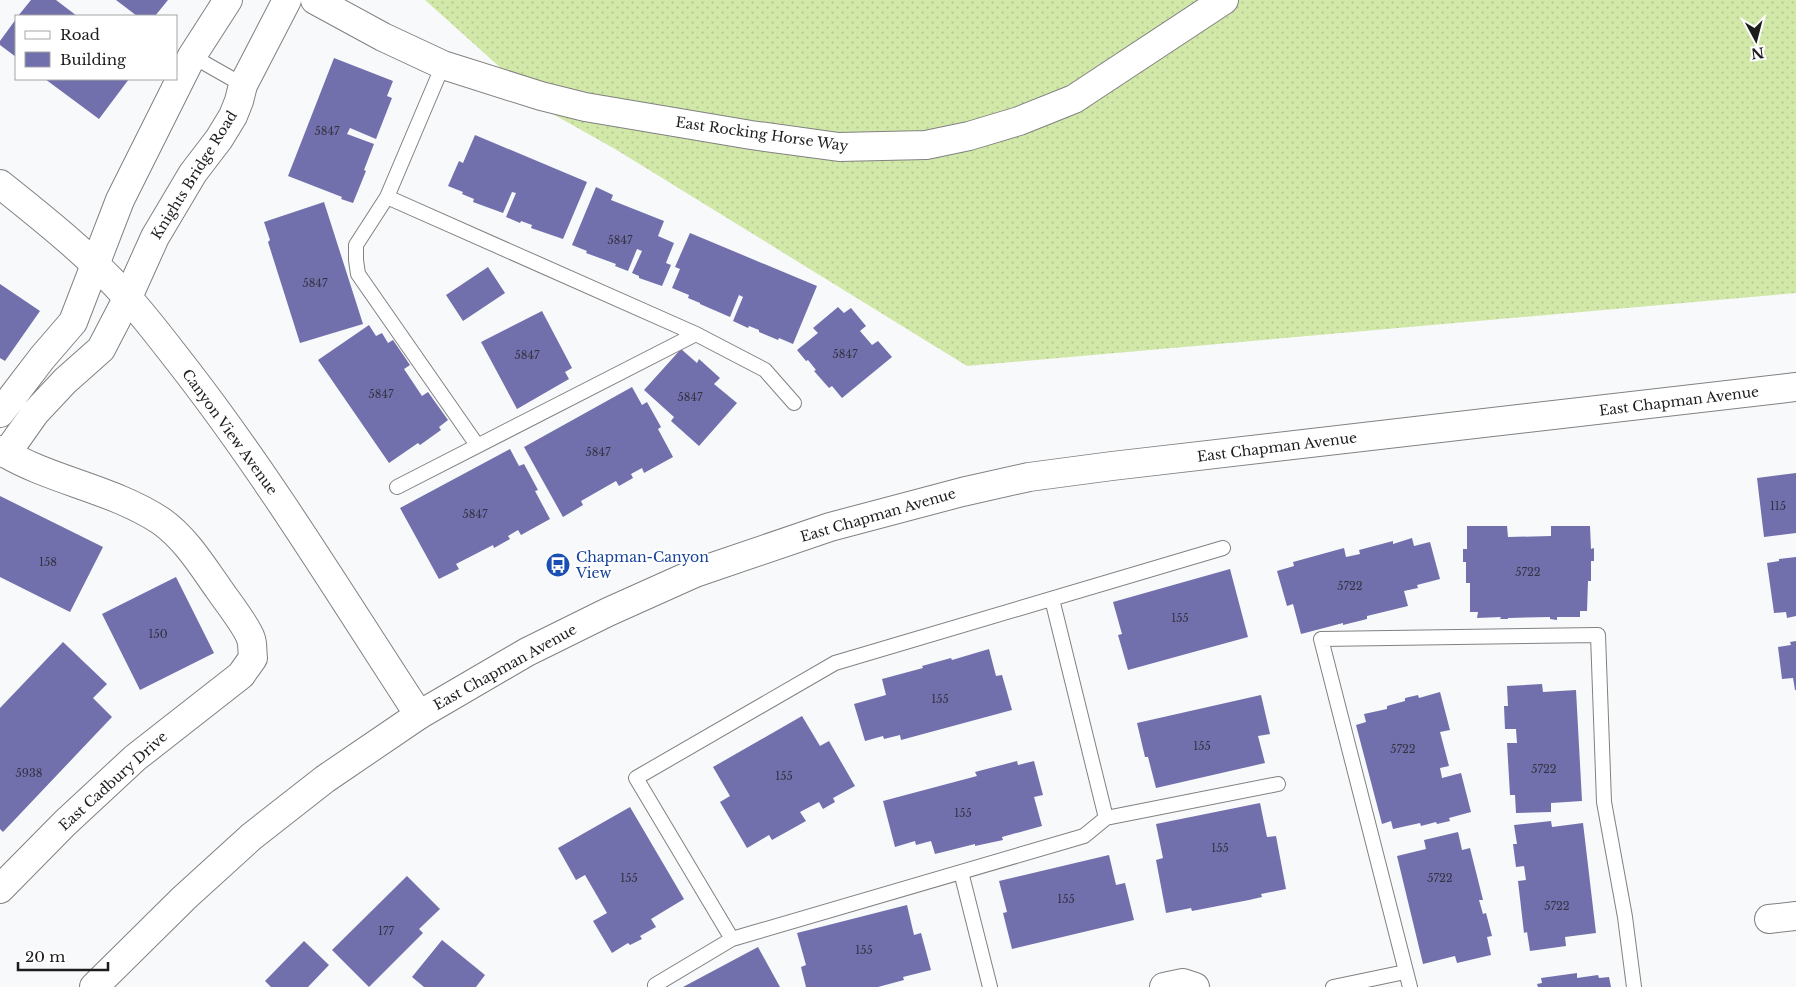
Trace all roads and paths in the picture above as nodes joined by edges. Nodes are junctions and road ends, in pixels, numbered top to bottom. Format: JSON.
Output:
{"nodes":[{"id":1,"x":228,"y":0,"type":"edge"},
{"id":2,"x":287,"y":0,"type":"edge"},
{"id":3,"x":315,"y":0,"type":"edge"},
{"id":4,"x":1224,"y":0,"type":"edge"},
{"id":5,"x":192,"y":56,"type":"junction"},
{"id":6,"x":443,"y":65,"type":"junction"},
{"id":7,"x":243,"y":85,"type":"junction"},
{"id":8,"x":0,"y":184,"type":"edge"},
{"id":9,"x":387,"y":197,"type":"junction"},
{"id":10,"x":96,"y":265,"type":"junction"},
{"id":11,"x":128,"y":297,"type":"junction"},
{"id":12,"x":696,"y":334,"type":"junction"},
{"id":13,"x":1796,"y":387,"type":"edge"},
{"id":14,"x":794,"y":403,"type":"dead end"},
{"id":15,"x":0,"y":413,"type":"edge"},
{"id":16,"x":477,"y":445,"type":"junction"},
{"id":17,"x":3,"y":452,"type":"edge"},
{"id":18,"x":397,"y":487,"type":"dead end"},
{"id":19,"x":1223,"y":548,"type":"dead end"},
{"id":20,"x":1052,"y":599,"type":"junction"},
{"id":21,"x":419,"y":715,"type":"junction"},
{"id":22,"x":1278,"y":784,"type":"dead end"},
{"id":23,"x":1106,"y":818,"type":"junction"},
{"id":24,"x":961,"y":872,"type":"junction"},
{"id":25,"x":0,"y":889,"type":"edge"},
{"id":26,"x":1796,"y":916,"type":"edge"},
{"id":27,"x":1769,"y":919,"type":"dead end"},
{"id":28,"x":732,"y":939,"type":"junction"},
{"id":29,"x":1406,"y":972,"type":"junction"},
{"id":30,"x":655,"y":985,"type":"dead end"},
{"id":31,"x":94,"y":987,"type":"edge"},
{"id":32,"x":990,"y":987,"type":"edge"},
{"id":33,"x":1164,"y":987,"type":"edge"},
{"id":34,"x":1195,"y":987,"type":"edge"},
{"id":35,"x":1333,"y":987,"type":"edge"},
{"id":36,"x":1410,"y":987,"type":"edge"},
{"id":37,"x":1634,"y":987,"type":"edge"}],
"edges":[{"from":1,"to":5,"type":"street"},
{"from":2,"to":7,"type":"street","name":"Knights Bridge Road"},
{"from":3,"to":6,"type":"street","name":"East Rocking Horse Way"},
{"from":4,"to":6,"type":"street","name":"East Rocking Horse Way"},
{"from":5,"to":7,"type":"lane"},
{"from":5,"to":10,"type":"street"},
{"from":6,"to":9,"type":"lane"},
{"from":7,"to":11,"type":"street","name":"Knights Bridge Road"},
{"from":8,"to":10,"type":"street","name":"Canyon View Avenue"},
{"from":9,"to":12,"type":"lane"},
{"from":9,"to":16,"type":"lane"},
{"from":10,"to":11,"type":"street","name":"Canyon View Avenue"},
{"from":10,"to":15,"type":"street"},
{"from":11,"to":17,"type":"street","name":"Knights Bridge Road"},
{"from":11,"to":21,"type":"street","name":"Canyon View Avenue"},
{"from":12,"to":14,"type":"lane"},
{"from":12,"to":16,"type":"lane"},
{"from":13,"to":21,"type":"street","name":"East Chapman Avenue"},
{"from":16,"to":18,"type":"lane"},
{"from":17,"to":25,"type":"street","name":"East Cadbury Drive"},
{"from":19,"to":20,"type":"lane"},
{"from":20,"to":23,"type":"lane"},
{"from":20,"to":28,"type":"lane"},
{"from":21,"to":31,"type":"street","name":"East Chapman Avenue"},
{"from":22,"to":23,"type":"lane"},
{"from":23,"to":24,"type":"lane"},
{"from":24,"to":28,"type":"lane"},
{"from":24,"to":32,"type":"lane"},
{"from":26,"to":27,"type":"street"},
{"from":28,"to":30,"type":"lane"},
{"from":29,"to":35,"type":"lane"},
{"from":29,"to":36,"type":"lane"},
{"from":29,"to":37,"type":"lane"},
{"from":33,"to":34,"type":"street"}]}
